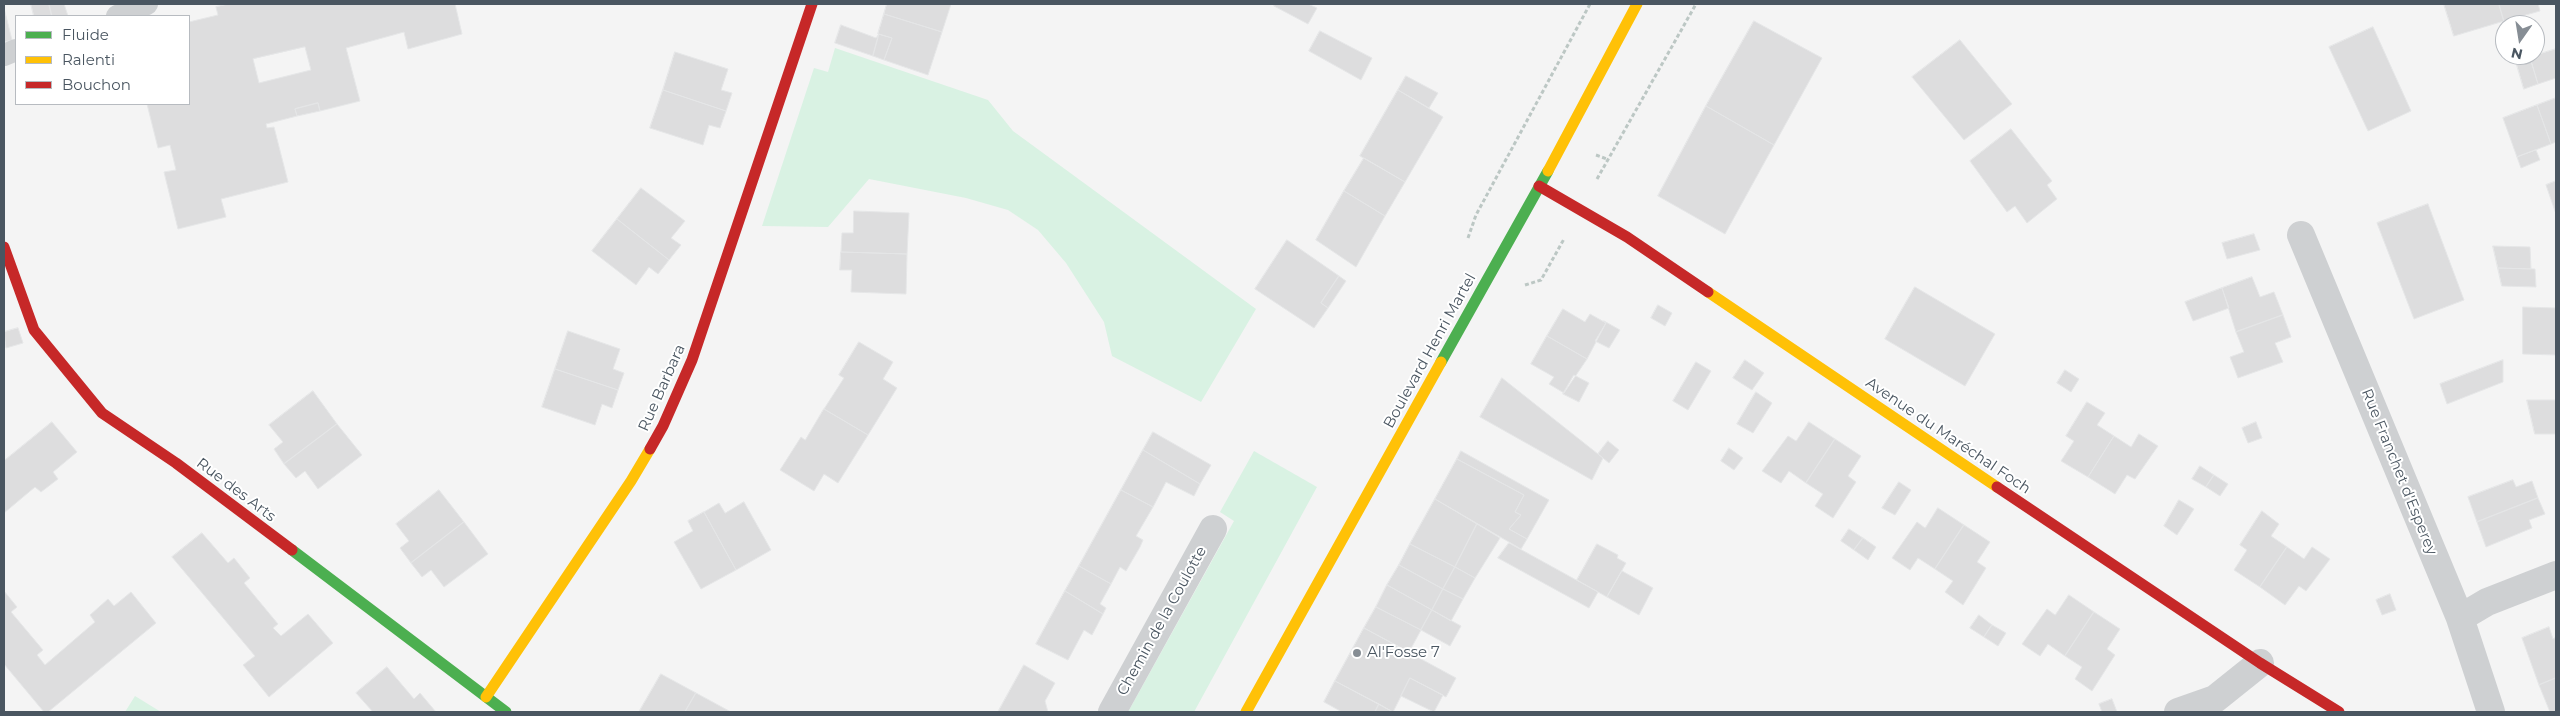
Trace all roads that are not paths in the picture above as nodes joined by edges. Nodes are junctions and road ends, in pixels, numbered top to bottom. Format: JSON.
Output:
{"nodes":[{"id":1,"x":147,"y":4,"type":"edge"},
{"id":2,"x":812,"y":4,"type":"edge"},
{"id":3,"x":1637,"y":4,"type":"edge"},
{"id":4,"x":120,"y":15,"type":"edge"},
{"id":5,"x":1538,"y":186,"type":"junction"},
{"id":6,"x":2301,"y":235,"type":"dead end"},
{"id":7,"x":4,"y":247,"type":"edge"},
{"id":8,"x":1213,"y":529,"type":"dead end"},
{"id":9,"x":2556,"y":574,"type":"edge"},
{"id":10,"x":2460,"y":618,"type":"junction"},
{"id":11,"x":2260,"y":663,"type":"junction"},
{"id":12,"x":486,"y":697,"type":"junction"},
{"id":13,"x":506,"y":712,"type":"edge"},
{"id":14,"x":1112,"y":712,"type":"edge"},
{"id":15,"x":1246,"y":712,"type":"edge"},
{"id":16,"x":2178,"y":712,"type":"edge"},
{"id":17,"x":2339,"y":712,"type":"edge"},
{"id":18,"x":2491,"y":712,"type":"edge"}],
"edges":[{"from":1,"to":4,"type":"lane"},
{"from":2,"to":12,"type":"street","name":"Rue Barbara"},
{"from":3,"to":5,"type":"street","name":"Boulevard Henri Martel"},
{"from":5,"to":11,"type":"street","name":"Avenue du Maréchal Foch"},
{"from":5,"to":15,"type":"street","name":"Boulevard Henri Martel"},
{"from":6,"to":10,"type":"street","name":"Rue Franchet d'Esperey"},
{"from":7,"to":12,"type":"street","name":"Rue des Arts"},
{"from":8,"to":14,"type":"street","name":"Chemin de la Coulotte"},
{"from":9,"to":10,"type":"street"},
{"from":10,"to":18,"type":"street","name":"Rue Franchet d'Esperey"},
{"from":11,"to":16,"type":"street"},
{"from":11,"to":17,"type":"street","name":"Avenue du Maréchal Foch"},
{"from":12,"to":13,"type":"street","name":"Rue des Arts"}]}
